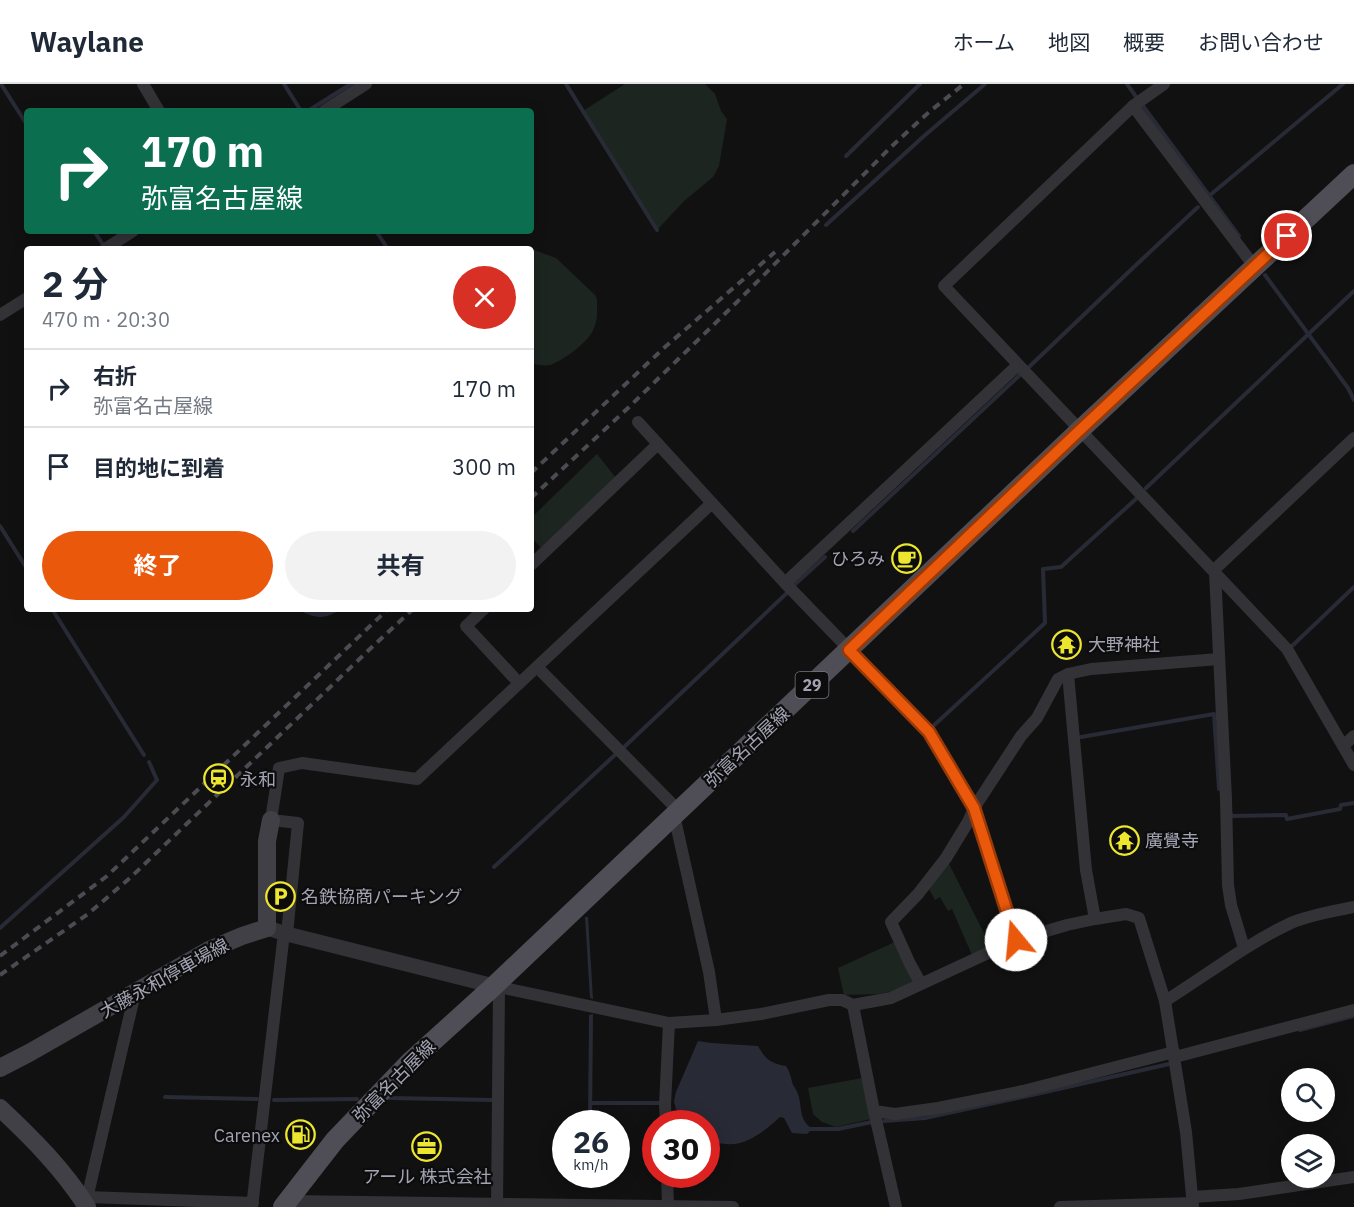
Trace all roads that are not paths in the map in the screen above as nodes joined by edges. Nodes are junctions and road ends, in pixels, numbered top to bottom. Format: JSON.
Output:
{"nodes":[{"id":1,"x":142,"y":84,"type":"edge"},
{"id":2,"x":366,"y":84,"type":"edge"},
{"id":3,"x":1164,"y":84,"type":"edge"},
{"id":4,"x":1133,"y":106,"type":"junction"},
{"id":5,"x":157,"y":108,"type":"edge"},
{"id":6,"x":329,"y":108,"type":"edge"},
{"id":7,"x":1354,"y":174,"type":"edge"},
{"id":8,"x":128,"y":234,"type":"edge"},
{"id":9,"x":110,"y":246,"type":"edge"},
{"id":10,"x":1254,"y":266,"type":"junction"},
{"id":11,"x":24,"y":300,"type":"edge"},
{"id":12,"x":0,"y":315,"type":"edge"},
{"id":13,"x":1018,"y":365,"type":"junction"},
{"id":14,"x":638,"y":422,"type":"dead end"},
{"id":15,"x":1080,"y":430,"type":"junction"},
{"id":16,"x":1354,"y":438,"type":"edge"},
{"id":17,"x":658,"y":444,"type":"junction"},
{"id":18,"x":711,"y":502,"type":"junction"},
{"id":19,"x":534,"y":562,"type":"edge"},
{"id":20,"x":1214,"y":571,"type":"junction"},
{"id":21,"x":785,"y":583,"type":"junction"},
{"id":22,"x":481,"y":612,"type":"edge"},
{"id":23,"x":849,"y":650,"type":"junction"},
{"id":24,"x":1220,"y":659,"type":"junction"},
{"id":25,"x":537,"y":667,"type":"junction"},
{"id":26,"x":1068,"y":674,"type":"junction"},
{"id":27,"x":519,"y":683,"type":"junction"},
{"id":28,"x":1354,"y":736,"type":"edge"},
{"id":29,"x":1343,"y":746,"type":"junction"},
{"id":30,"x":1354,"y":765,"type":"edge"},
{"id":31,"x":974,"y":808,"type":"junction"},
{"id":32,"x":676,"y":813,"type":"junction"},
{"id":33,"x":271,"y":820,"type":"junction"},
{"id":34,"x":1354,"y":907,"type":"edge"},
{"id":35,"x":1095,"y":919,"type":"junction"},
{"id":36,"x":279,"y":932,"type":"junction"},
{"id":37,"x":1016,"y":940,"type":"junction"},
{"id":38,"x":1244,"y":948,"type":"junction"},
{"id":39,"x":921,"y":984,"type":"junction"},
{"id":40,"x":496,"y":986,"type":"junction"},
{"id":41,"x":135,"y":993,"type":"junction"},
{"id":42,"x":1165,"y":1001,"type":"junction"},
{"id":43,"x":853,"y":1005,"type":"junction"},
{"id":44,"x":1354,"y":1010,"type":"edge"},
{"id":45,"x":716,"y":1020,"type":"junction"},
{"id":46,"x":669,"y":1023,"type":"junction"},
{"id":47,"x":1174,"y":1054,"type":"junction"},
{"id":48,"x":0,"y":1068,"type":"edge"},
{"id":49,"x":0,"y":1108,"type":"edge"},
{"id":50,"x":665,"y":1110,"type":"edge"},
{"id":51,"x":874,"y":1111,"type":"junction"},
{"id":52,"x":1354,"y":1177,"type":"edge"},
{"id":53,"x":667,"y":1188,"type":"edge"},
{"id":54,"x":1193,"y":1202,"type":"edge"},
{"id":55,"x":86,"y":1204,"type":"edge"},
{"id":56,"x":286,"y":1204,"type":"edge"},
{"id":57,"x":252,"y":1205,"type":"edge"},
{"id":58,"x":497,"y":1205,"type":"edge"},
{"id":59,"x":668,"y":1206,"type":"edge"},
{"id":60,"x":733,"y":1207,"type":"edge"},
{"id":61,"x":896,"y":1207,"type":"edge"},
{"id":62,"x":1060,"y":1207,"type":"edge"}],
"edges":[{"from":1,"to":5,"type":"street"},
{"from":2,"to":6,"type":"street"},
{"from":3,"to":4,"type":"street"},
{"from":4,"to":10,"type":"street"},
{"from":4,"to":13,"type":"street"},
{"from":7,"to":10,"type":"main road","name":"弥富名古屋線","number":"29"},
{"from":8,"to":9,"type":"street"},
{"from":10,"to":15,"type":"main road","name":"弥富名古屋線","number":"29"},
{"from":11,"to":12,"type":"street"},
{"from":13,"to":15,"type":"street"},
{"from":13,"to":21,"type":"street"},
{"from":14,"to":17,"type":"street"},
{"from":15,"to":20,"type":"street"},
{"from":15,"to":23,"type":"main road","name":"弥富名古屋線","number":"29"},
{"from":16,"to":20,"type":"street"},
{"from":17,"to":18,"type":"street"},
{"from":17,"to":19,"type":"street"},
{"from":18,"to":21,"type":"street"},
{"from":18,"to":25,"type":"street"},
{"from":20,"to":24,"type":"street"},
{"from":20,"to":29,"type":"street"},
{"from":21,"to":23,"type":"street"},
{"from":22,"to":27,"type":"street"},
{"from":23,"to":31,"type":"street"},
{"from":23,"to":32,"type":"main road","name":"弥富名古屋線","number":"29"},
{"from":24,"to":26,"type":"street"},
{"from":24,"to":38,"type":"street"},
{"from":25,"to":27,"type":"street"},
{"from":25,"to":32,"type":"street"},
{"from":26,"to":31,"type":"street"},
{"from":26,"to":35,"type":"street"},
{"from":27,"to":33,"type":"street"},
{"from":28,"to":29,"type":"street"},
{"from":29,"to":30,"type":"street"},
{"from":31,"to":37,"type":"street"},
{"from":31,"to":39,"type":"street"},
{"from":32,"to":40,"type":"main road","name":"弥富名古屋線","number":"29"},
{"from":32,"to":45,"type":"street"},
{"from":33,"to":36,"type":"main road"},
{"from":33,"to":36,"type":"street"},
{"from":34,"to":38,"type":"street"},
{"from":35,"to":37,"type":"street"},
{"from":35,"to":42,"type":"street"},
{"from":36,"to":40,"type":"street"},
{"from":36,"to":41,"type":"main road","name":"大藤永和停車場線"},
{"from":36,"to":57,"type":"street"},
{"from":37,"to":39,"type":"street"},
{"from":38,"to":42,"type":"street"},
{"from":39,"to":43,"type":"street"},
{"from":40,"to":46,"type":"street"},
{"from":40,"to":56,"type":"main road","name":"弥富名古屋線","number":"29"},
{"from":40,"to":58,"type":"street"},
{"from":41,"to":48,"type":"main road","name":"大藤永和停車場線"},
{"from":41,"to":55,"type":"street"},
{"from":42,"to":47,"type":"street"},
{"from":43,"to":45,"type":"street"},
{"from":43,"to":51,"type":"street"},
{"from":44,"to":47,"type":"street"},
{"from":45,"to":46,"type":"street"},
{"from":46,"to":50,"type":"street"},
{"from":47,"to":51,"type":"street"},
{"from":47,"to":54,"type":"street"},
{"from":49,"to":55,"type":"main road"},
{"from":51,"to":61,"type":"street"},
{"from":52,"to":54,"type":"street"},
{"from":53,"to":59,"type":"street"},
{"from":54,"to":62,"type":"street"},
{"from":55,"to":57,"type":"street"},
{"from":56,"to":58,"type":"street"},
{"from":58,"to":59,"type":"street"},
{"from":59,"to":60,"type":"street"}]}
